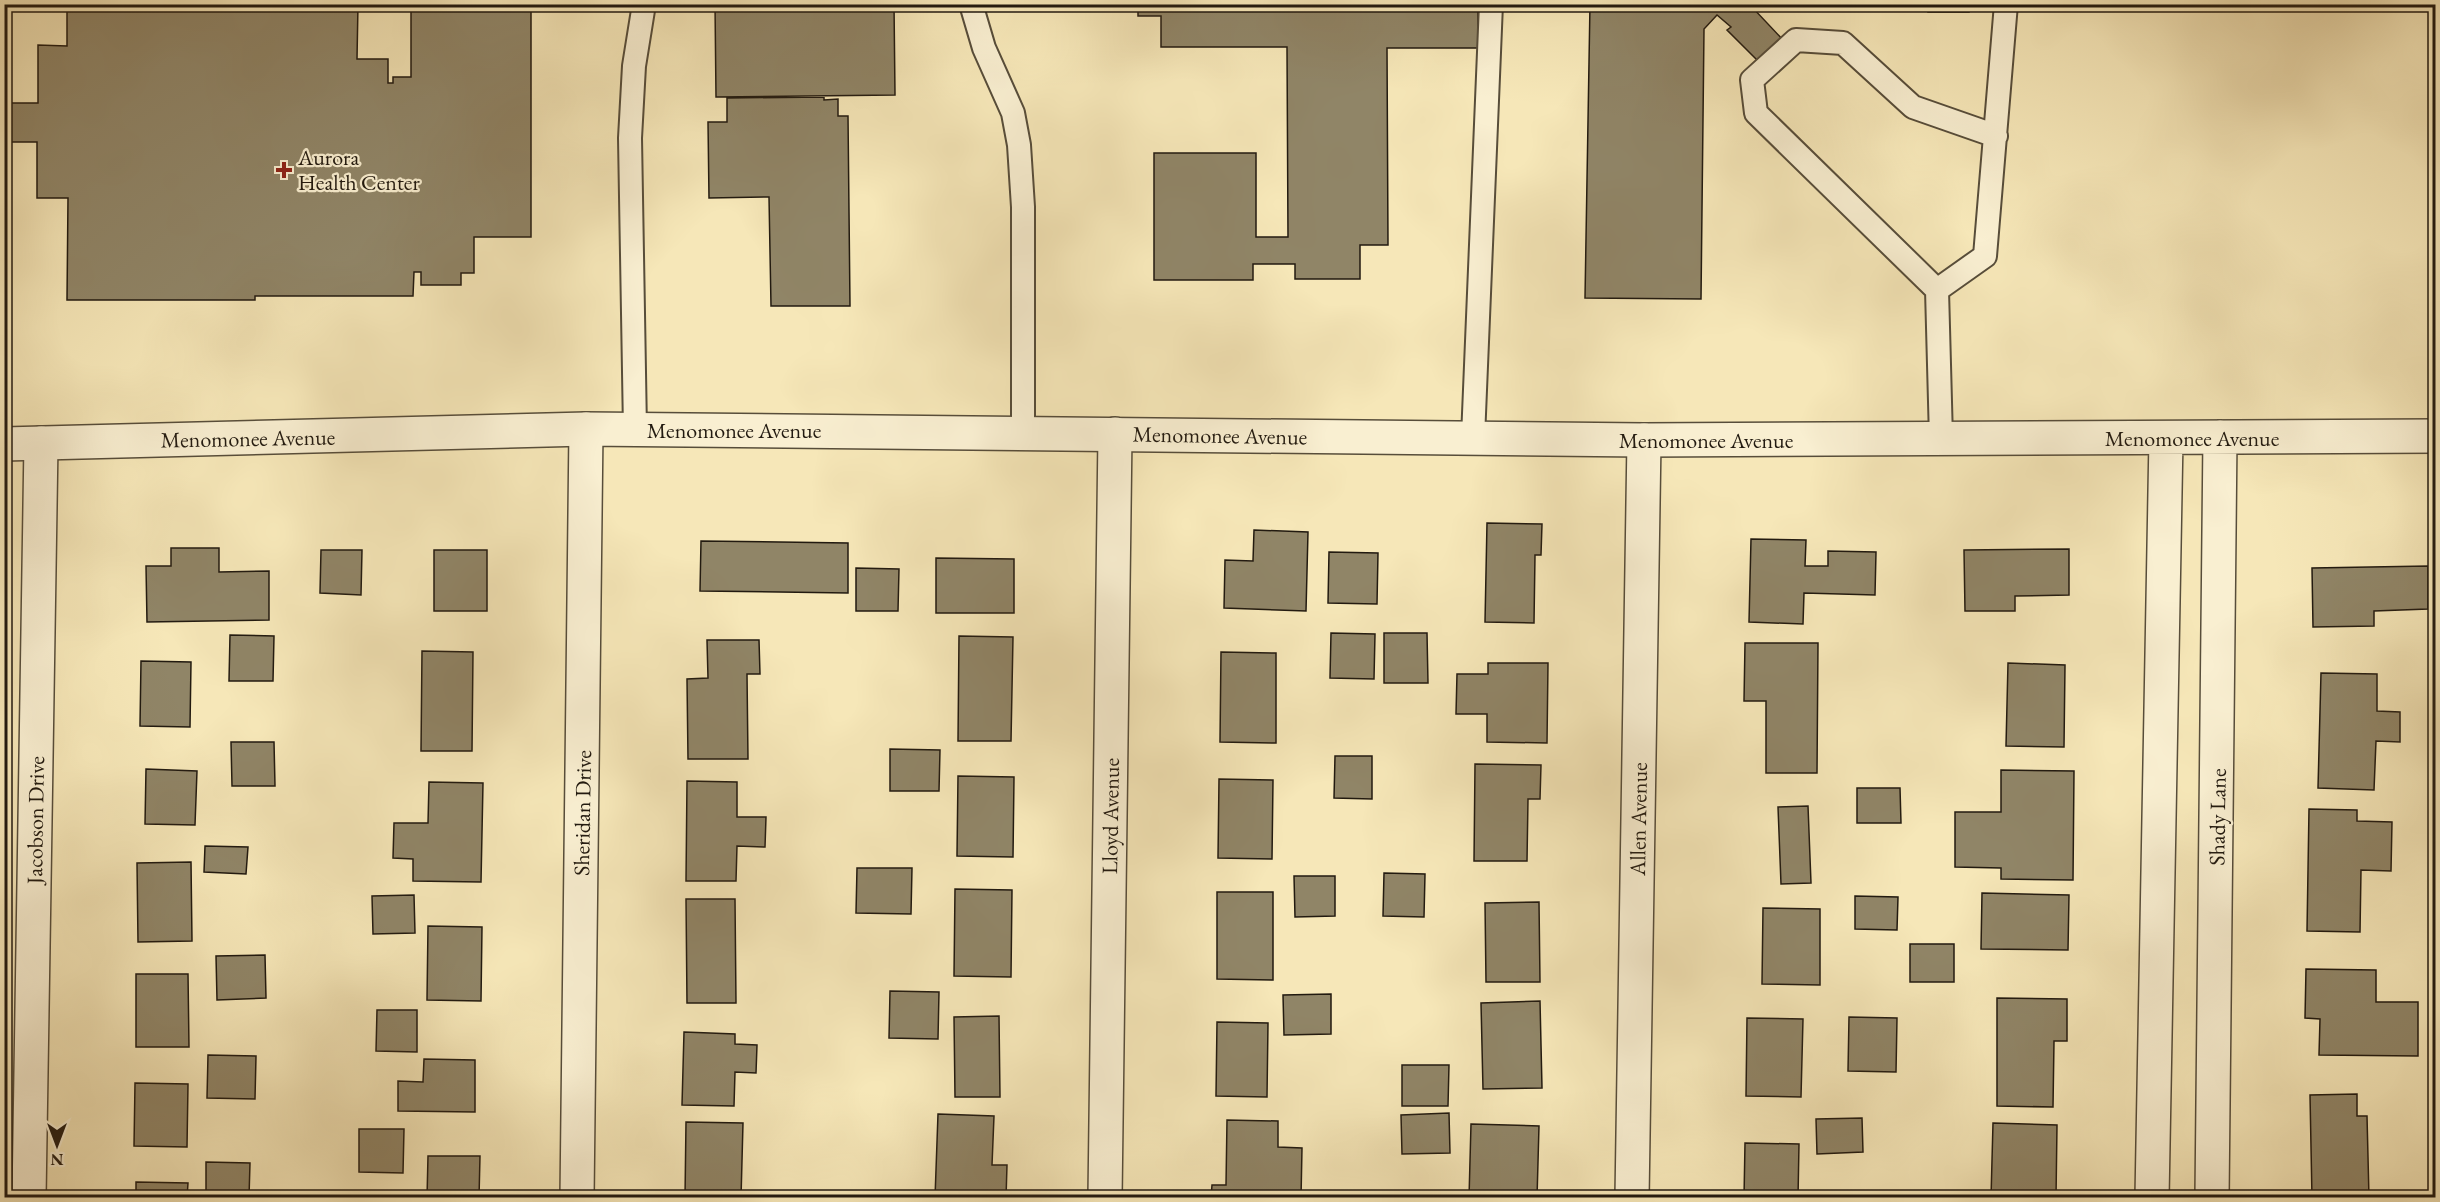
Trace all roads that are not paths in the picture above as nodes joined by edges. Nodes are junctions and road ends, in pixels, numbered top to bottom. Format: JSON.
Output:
{"nodes":[{"id":1,"x":644,"y":4,"type":"edge"},
{"id":2,"x":971,"y":4,"type":"edge"},
{"id":3,"x":1491,"y":4,"type":"edge"},
{"id":4,"x":2006,"y":4,"type":"edge"},
{"id":5,"x":1996,"y":136,"type":"junction"},
{"id":6,"x":1937,"y":290,"type":"junction"},
{"id":7,"x":586,"y":429,"type":"junction"},
{"id":8,"x":635,"y":430,"type":"junction"},
{"id":9,"x":1023,"y":433,"type":"junction"},
{"id":10,"x":1115,"y":434,"type":"junction"},
{"id":11,"x":2436,"y":436,"type":"edge"},
{"id":12,"x":2220,"y":437,"type":"junction"},
{"id":13,"x":1473,"y":438,"type":"junction"},
{"id":14,"x":2166,"y":438,"type":"junction"},
{"id":15,"x":1941,"y":439,"type":"junction"},
{"id":16,"x":1644,"y":440,"type":"junction"},
{"id":17,"x":41,"y":443,"type":"junction"},
{"id":18,"x":4,"y":444,"type":"edge"},
{"id":19,"x":29,"y":1197,"type":"edge"},
{"id":20,"x":577,"y":1197,"type":"edge"},
{"id":21,"x":1105,"y":1197,"type":"edge"},
{"id":22,"x":1632,"y":1197,"type":"edge"},
{"id":23,"x":2152,"y":1197,"type":"edge"},
{"id":24,"x":2212,"y":1197,"type":"edge"}],
"edges":[{"from":1,"to":8,"type":"lane"},
{"from":2,"to":9,"type":"lane"},
{"from":3,"to":13,"type":"lane"},
{"from":4,"to":5,"type":"lane"},
{"from":5,"to":6,"type":"lane"},
{"from":5,"to":6,"type":"lane"},
{"from":6,"to":15,"type":"lane"},
{"from":7,"to":8,"type":"street","name":"Menomonee Avenue"},
{"from":7,"to":17,"type":"street","name":"Menomonee Avenue"},
{"from":7,"to":20,"type":"street","name":"Sheridan Drive"},
{"from":8,"to":9,"type":"street","name":"Menomonee Avenue"},
{"from":9,"to":10,"type":"street","name":"Menomonee Avenue"},
{"from":10,"to":13,"type":"street","name":"Menomonee Avenue"},
{"from":10,"to":21,"type":"street","name":"Lloyd Avenue"},
{"from":11,"to":12,"type":"street","name":"Menomonee Avenue"},
{"from":12,"to":14,"type":"street","name":"Menomonee Avenue"},
{"from":12,"to":24,"type":"street","name":"Shady Lane"},
{"from":13,"to":16,"type":"street","name":"Menomonee Avenue"},
{"from":14,"to":15,"type":"street","name":"Menomonee Avenue"},
{"from":14,"to":23,"type":"street"},
{"from":15,"to":16,"type":"street","name":"Menomonee Avenue"},
{"from":16,"to":22,"type":"street","name":"Allen Avenue"},
{"from":17,"to":18,"type":"street","name":"Menomonee Avenue"},
{"from":17,"to":19,"type":"street","name":"Jacobson Drive"}]}
